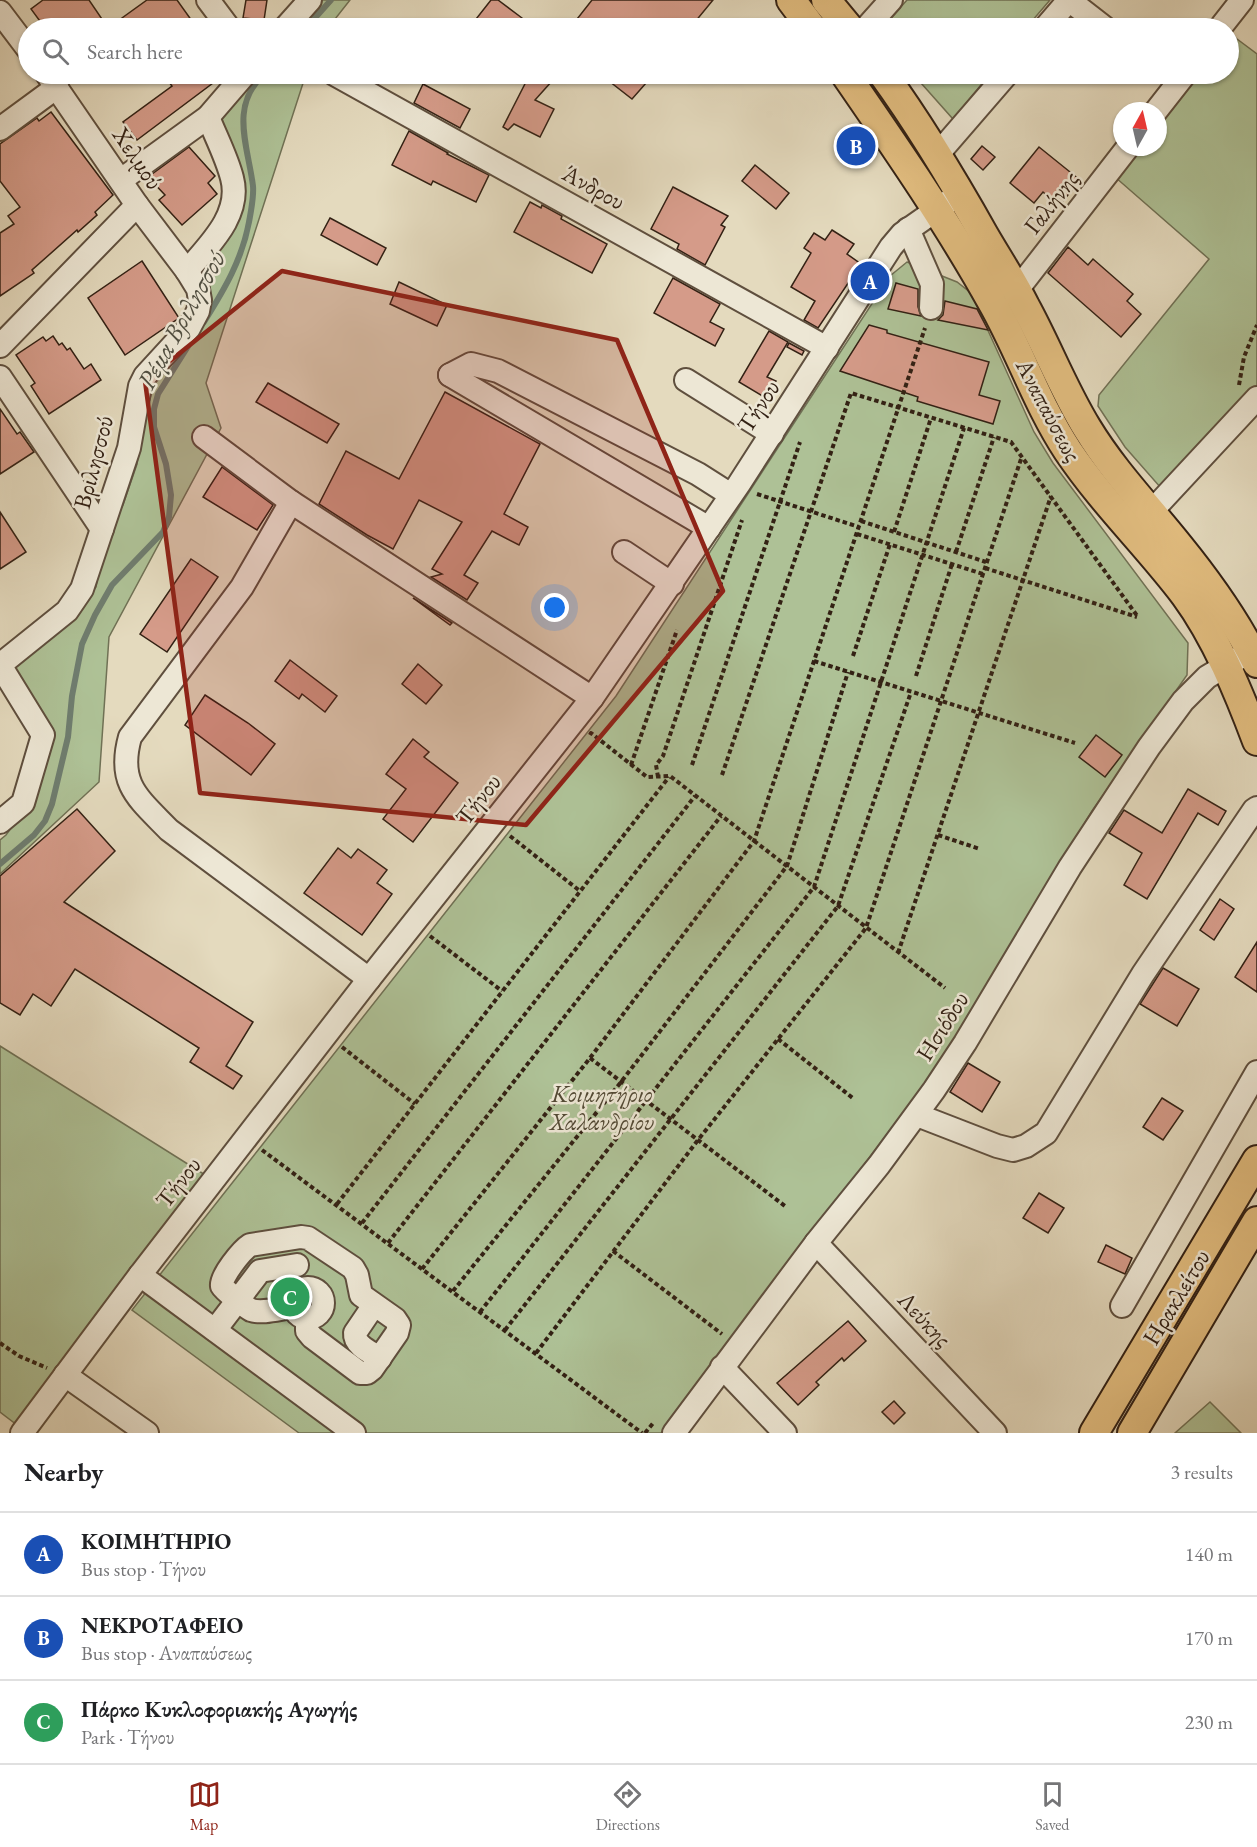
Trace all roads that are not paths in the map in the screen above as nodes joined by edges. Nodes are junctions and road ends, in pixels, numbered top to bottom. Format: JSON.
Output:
{"nodes":[{"id":1,"x":208,"y":0,"type":"edge"},
{"id":2,"x":310,"y":0,"type":"edge"},
{"id":3,"x":791,"y":0,"type":"edge"},
{"id":4,"x":826,"y":0,"type":"edge"},
{"id":5,"x":891,"y":0,"type":"edge"},
{"id":6,"x":1069,"y":0,"type":"edge"},
{"id":7,"x":1242,"y":0,"type":"edge"},
{"id":8,"x":0,"y":12,"type":"edge"},
{"id":9,"x":222,"y":18,"type":"edge"},
{"id":10,"x":294,"y":18,"type":"edge"},
{"id":11,"x":804,"y":18,"type":"edge"},
{"id":12,"x":841,"y":18,"type":"edge"},
{"id":13,"x":875,"y":18,"type":"edge"},
{"id":14,"x":1054,"y":18,"type":"edge"},
{"id":15,"x":1092,"y":18,"type":"edge"},
{"id":16,"x":1228,"y":18,"type":"edge"},
{"id":17,"x":18,"y":36,"type":"edge"},
{"id":18,"x":48,"y":84,"type":"edge"},
{"id":19,"x":55,"y":84,"type":"edge"},
{"id":20,"x":236,"y":84,"type":"edge"},
{"id":21,"x":352,"y":84,"type":"edge"},
{"id":22,"x":852,"y":84,"type":"edge"},
{"id":23,"x":890,"y":84,"type":"edge"},
{"id":24,"x":998,"y":84,"type":"edge"},
{"id":25,"x":1171,"y":84,"type":"edge"},
{"id":26,"x":1161,"y":102,"type":"edge"},
{"id":27,"x":208,"y":117,"type":"junction"},
{"id":28,"x":0,"y":129,"type":"edge"},
{"id":29,"x":937,"y":155,"type":"junction"},
{"id":30,"x":1121,"y":156,"type":"edge"},
{"id":31,"x":121,"y":180,"type":"junction"},
{"id":32,"x":960,"y":193,"type":"junction"},
{"id":33,"x":137,"y":205,"type":"junction"},
{"id":34,"x":937,"y":210,"type":"junction"},
{"id":35,"x":908,"y":229,"type":"junction"},
{"id":36,"x":187,"y":271,"type":"junction"},
{"id":37,"x":1017,"y":290,"type":"junction"},
{"id":38,"x":931,"y":308,"type":"road end"},
{"id":39,"x":0,"y":346,"type":"edge"},
{"id":40,"x":827,"y":348,"type":"junction"},
{"id":41,"x":0,"y":376,"type":"edge"},
{"id":42,"x":686,"y":380,"type":"dead end"},
{"id":43,"x":1257,"y":398,"type":"edge"},
{"id":44,"x":772,"y":434,"type":"junction"},
{"id":45,"x":204,"y":438,"type":"dead end"},
{"id":46,"x":742,"y":491,"type":"junction"},
{"id":47,"x":291,"y":502,"type":"junction"},
{"id":48,"x":1150,"y":513,"type":"junction"},
{"id":49,"x":710,"y":528,"type":"junction"},
{"id":50,"x":102,"y":530,"type":"junction"},
{"id":51,"x":624,"y":552,"type":"dead end"},
{"id":52,"x":672,"y":584,"type":"junction"},
{"id":53,"x":0,"y":665,"type":"edge"},
{"id":54,"x":1245,"y":668,"type":"edge"},
{"id":55,"x":592,"y":698,"type":"junction"},
{"id":56,"x":1257,"y":741,"type":"edge"},
{"id":57,"x":1257,"y":808,"type":"edge"},
{"id":58,"x":0,"y":822,"type":"edge"},
{"id":59,"x":369,"y":980,"type":"junction"},
{"id":60,"x":1257,"y":1072,"type":"edge"},
{"id":61,"x":917,"y":1115,"type":"junction"},
{"id":62,"x":1257,"y":1160,"type":"edge"},
{"id":63,"x":1257,"y":1221,"type":"edge"},
{"id":64,"x":292,"y":1238,"type":"junction"},
{"id":65,"x":816,"y":1243,"type":"junction"},
{"id":66,"x":297,"y":1265,"type":"junction"},
{"id":67,"x":140,"y":1275,"type":"junction"},
{"id":68,"x":239,"y":1300,"type":"junction"},
{"id":69,"x":367,"y":1300,"type":"junction"},
{"id":70,"x":300,"y":1305,"type":"junction"},
{"id":71,"x":1122,"y":1306,"type":"dead end"},
{"id":72,"x":215,"y":1330,"type":"junction"},
{"id":73,"x":380,"y":1358,"type":"junction"},
{"id":74,"x":722,"y":1366,"type":"junction"},
{"id":75,"x":65,"y":1375,"type":"junction"},
{"id":76,"x":22,"y":1433,"type":"edge"},
{"id":77,"x":147,"y":1433,"type":"edge"},
{"id":78,"x":354,"y":1433,"type":"edge"},
{"id":79,"x":674,"y":1433,"type":"edge"},
{"id":80,"x":785,"y":1433,"type":"edge"},
{"id":81,"x":995,"y":1433,"type":"edge"},
{"id":82,"x":1094,"y":1433,"type":"edge"},
{"id":83,"x":1132,"y":1433,"type":"edge"}],
"edges":[{"from":1,"to":9,"type":"street"},
{"from":2,"to":10,"type":"street"},
{"from":3,"to":11,"type":"main road"},
{"from":4,"to":12,"type":"main road"},
{"from":5,"to":13,"type":"street"},
{"from":6,"to":14,"type":"street"},
{"from":6,"to":15,"type":"street"},
{"from":7,"to":16,"type":"street"},
{"from":8,"to":17,"type":"street"},
{"from":18,"to":28,"type":"street"},
{"from":19,"to":31,"type":"street","name":"Χελμού"},
{"from":20,"to":27,"type":"street"},
{"from":21,"to":40,"type":"street","name":"Άνδρου"},
{"from":22,"to":34,"type":"main road","name":"Αναπαύσεως"},
{"from":23,"to":29,"type":"main road","name":"Αναπαύσεως"},
{"from":24,"to":29,"type":"street"},
{"from":25,"to":26,"type":"street"},
{"from":27,"to":31,"type":"street"},
{"from":27,"to":36,"type":"street"},
{"from":29,"to":32,"type":"main road","name":"Αναπαύσεως"},
{"from":30,"to":37,"type":"street","name":"Γαλήνης"},
{"from":31,"to":33,"type":"street","name":"Χελμού"},
{"from":32,"to":34,"type":"street","name":"Τήνου"},
{"from":32,"to":37,"type":"main road","name":"Αναπαύσεως"},
{"from":33,"to":36,"type":"street","name":"Χελμού"},
{"from":33,"to":39,"type":"street"},
{"from":34,"to":35,"type":"street","name":"Τήνου"},
{"from":34,"to":54,"type":"main road","name":"Αναπαύσεως"},
{"from":35,"to":38,"type":"street"},
{"from":35,"to":40,"type":"street","name":"Τήνου"},
{"from":36,"to":50,"type":"street","name":"Βριλησσού"},
{"from":37,"to":48,"type":"main road","name":"Αναπαύσεως"},
{"from":40,"to":44,"type":"street","name":"Τήνου"},
{"from":41,"to":50,"type":"street"},
{"from":42,"to":44,"type":"street"},
{"from":43,"to":48,"type":"street"},
{"from":44,"to":46,"type":"street","name":"Τήνου"},
{"from":45,"to":47,"type":"street"},
{"from":46,"to":49,"type":"street","name":"Τήνου"},
{"from":46,"to":49,"type":"street"},
{"from":47,"to":55,"type":"street"},
{"from":47,"to":59,"type":"street"},
{"from":48,"to":54,"type":"main road","name":"Αναπαύσεως"},
{"from":49,"to":52,"type":"street","name":"Τήνου"},
{"from":50,"to":53,"type":"street","name":"Βριλησσού"},
{"from":51,"to":52,"type":"street"},
{"from":52,"to":55,"type":"street","name":"Τήνου"},
{"from":53,"to":58,"type":"street"},
{"from":54,"to":56,"type":"main road","name":"Αναπαύσεως"},
{"from":54,"to":61,"type":"street","name":"Ησιόδου"},
{"from":55,"to":59,"type":"street","name":"Τήνου"},
{"from":57,"to":61,"type":"street"},
{"from":59,"to":67,"type":"street","name":"Τήνου"},
{"from":60,"to":71,"type":"street"},
{"from":61,"to":65,"type":"street","name":"Ησιόδου"},
{"from":62,"to":82,"type":"main road","name":"Ηρακλείτου"},
{"from":63,"to":83,"type":"main road","name":"Ηρακλείτου"},
{"from":64,"to":66,"type":"street"},
{"from":64,"to":68,"type":"street"},
{"from":64,"to":69,"type":"street"},
{"from":65,"to":74,"type":"street","name":"Ησιόδου"},
{"from":65,"to":81,"type":"street","name":"Λεύκης"},
{"from":66,"to":68,"type":"street"},
{"from":66,"to":70,"type":"street"},
{"from":67,"to":72,"type":"street"},
{"from":67,"to":75,"type":"street","name":"Τήνου"},
{"from":68,"to":70,"type":"street"},
{"from":68,"to":72,"type":"street"},
{"from":69,"to":70,"type":"street"},
{"from":69,"to":73,"type":"street"},
{"from":69,"to":73,"type":"street"},
{"from":70,"to":73,"type":"street"},
{"from":72,"to":78,"type":"street"},
{"from":74,"to":79,"type":"street","name":"Ησιόδου"},
{"from":74,"to":80,"type":"street"},
{"from":75,"to":76,"type":"street","name":"Τήνου"},
{"from":75,"to":77,"type":"street"}]}
